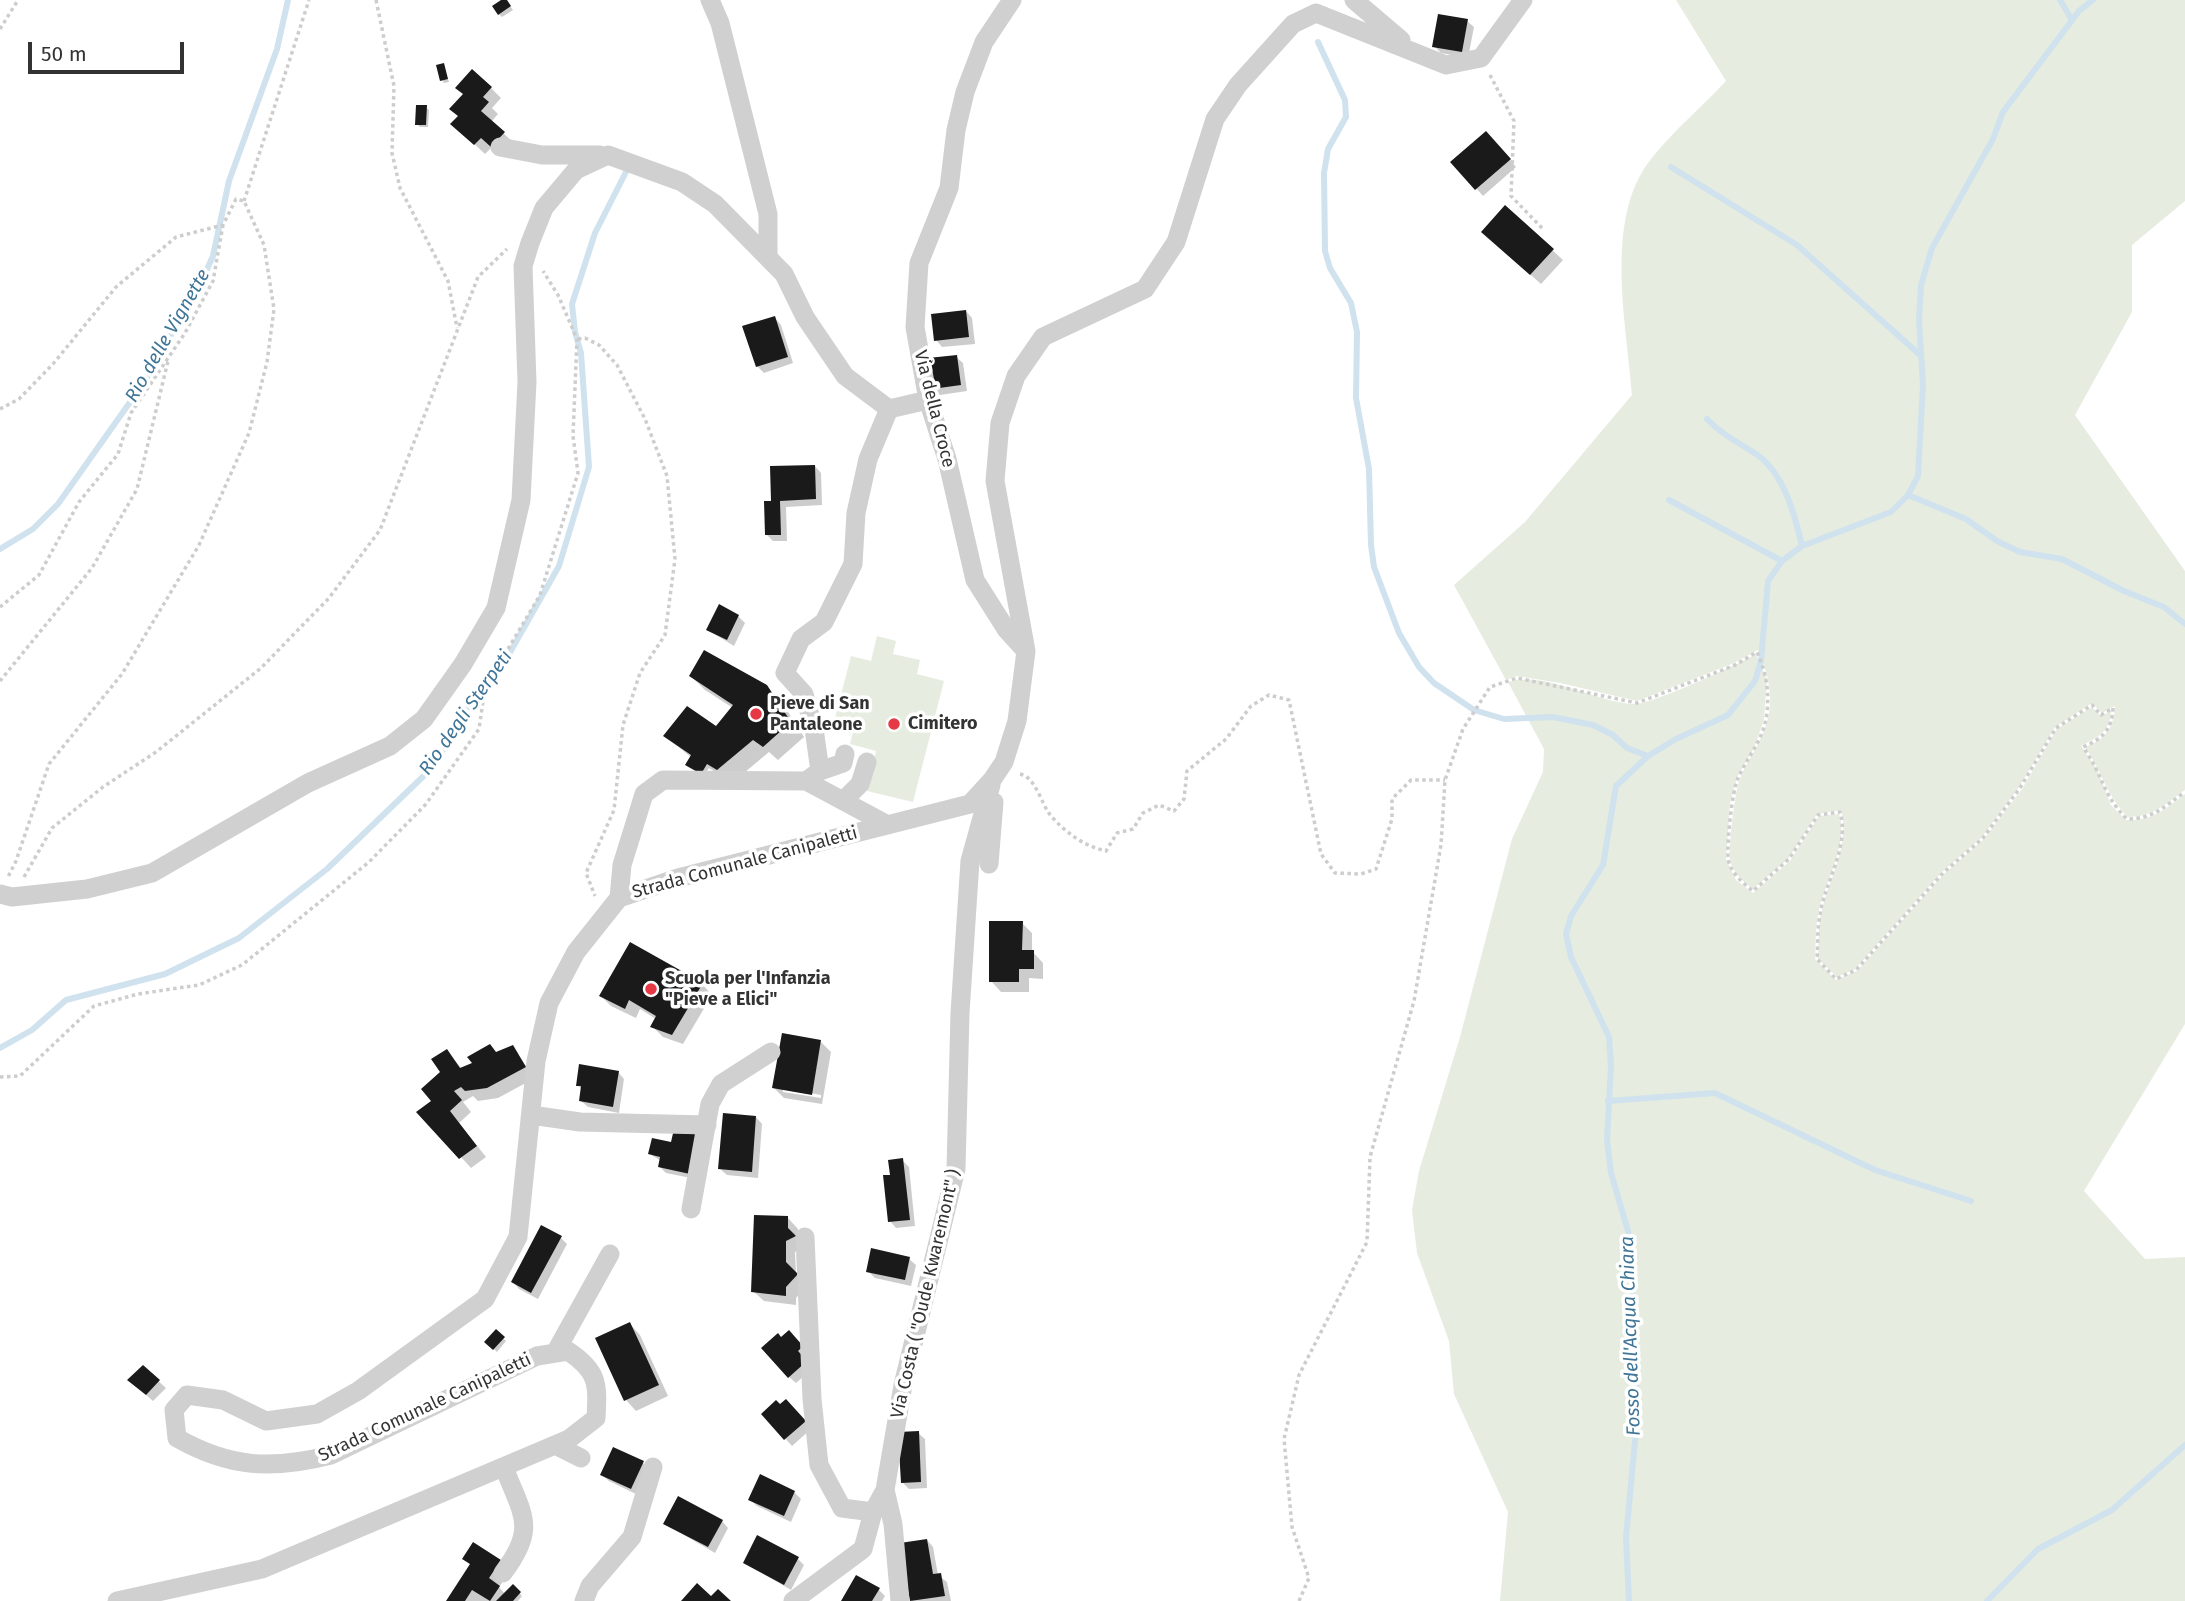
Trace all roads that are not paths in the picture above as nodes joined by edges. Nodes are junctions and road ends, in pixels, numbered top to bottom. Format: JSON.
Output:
{"nodes":[{"id":1,"x":710,"y":0,"type":"edge"},
{"id":2,"x":1029,"y":0,"type":"edge"},
{"id":3,"x":1354,"y":0,"type":"edge"},
{"id":4,"x":1523,"y":0,"type":"edge"},
{"id":5,"x":1010,"y":3,"type":"edge"},
{"id":6,"x":1412,"y":50,"type":"junction"},
{"id":7,"x":500,"y":147,"type":"dead end"},
{"id":8,"x":608,"y":155,"type":"junction"},
{"id":9,"x":768,"y":257,"type":"junction"},
{"id":10,"x":928,"y":400,"type":"junction"},
{"id":11,"x":889,"y":409,"type":"junction"},
{"id":12,"x":1026,"y":651,"type":"junction"},
{"id":13,"x":813,"y":723,"type":"junction"},
{"id":14,"x":833,"y":727,"type":"dead end"},
{"id":15,"x":845,"y":754,"type":"dead end"},
{"id":16,"x":867,"y":762,"type":"dead end"},
{"id":17,"x":813,"y":776,"type":"junction"},
{"id":18,"x":992,"y":780,"type":"junction"},
{"id":19,"x":844,"y":800,"type":"junction"},
{"id":20,"x":888,"y":825,"type":"junction"},
{"id":21,"x":989,"y":864,"type":"dead end"},
{"id":22,"x":6,"y":891,"type":"edge"},
{"id":23,"x":614,"y":904,"type":"junction"},
{"id":24,"x":771,"y":1052,"type":"dead end"},
{"id":25,"x":531,"y":1115,"type":"junction"},
{"id":26,"x":707,"y":1125,"type":"junction"},
{"id":27,"x":691,"y":1209,"type":"dead end"},
{"id":28,"x":805,"y":1237,"type":"dead end"},
{"id":29,"x":610,"y":1254,"type":"dead end"},
{"id":30,"x":555,"y":1353,"type":"junction"},
{"id":31,"x":555,"y":1445,"type":"junction"},
{"id":32,"x":581,"y":1458,"type":"dead end"},
{"id":33,"x":504,"y":1466,"type":"junction"},
{"id":34,"x":653,"y":1467,"type":"dead end"},
{"id":35,"x":885,"y":1490,"type":"junction"},
{"id":36,"x":873,"y":1512,"type":"junction"},
{"id":37,"x":503,"y":1573,"type":"dead end"},
{"id":38,"x":117,"y":1601,"type":"edge"},
{"id":39,"x":584,"y":1601,"type":"edge"},
{"id":40,"x":793,"y":1601,"type":"edge"},
{"id":41,"x":900,"y":1601,"type":"edge"}],
"edges":[{"from":1,"to":9,"type":"street"},
{"from":2,"to":5,"type":"street"},
{"from":3,"to":6,"type":"street"},
{"from":4,"to":6,"type":"street","name":"Strada Comunale Canipaletti"},
{"from":5,"to":10,"type":"street","name":"Via della Croce"},
{"from":6,"to":12,"type":"street","name":"Strada Comunale Canipaletti"},
{"from":7,"to":8,"type":"street"},
{"from":8,"to":9,"type":"street"},
{"from":8,"to":22,"type":"street"},
{"from":9,"to":11,"type":"street"},
{"from":10,"to":11,"type":"street"},
{"from":10,"to":12,"type":"street","name":"Via della Croce"},
{"from":11,"to":13,"type":"street"},
{"from":12,"to":18,"type":"street","name":"Strada Comunale Canipaletti"},
{"from":13,"to":14,"type":"street"},
{"from":13,"to":17,"type":"street"},
{"from":15,"to":17,"type":"street"},
{"from":16,"to":19,"type":"street"},
{"from":17,"to":19,"type":"street"},
{"from":17,"to":23,"type":"street"},
{"from":18,"to":20,"type":"street","name":"Strada Comunale Canipaletti"},
{"from":18,"to":21,"type":"street"},
{"from":18,"to":35,"type":"street","name":"Via Costa ( \"Oude Kwaremont\" )"},
{"from":19,"to":20,"type":"street"},
{"from":20,"to":23,"type":"street","name":"Strada Comunale Canipaletti"},
{"from":23,"to":25,"type":"street","name":"Strada Comunale Canipaletti"},
{"from":24,"to":26,"type":"street"},
{"from":25,"to":26,"type":"street"},
{"from":25,"to":30,"type":"street","name":"Strada Comunale Canipaletti"},
{"from":26,"to":27,"type":"street"},
{"from":28,"to":36,"type":"street"},
{"from":29,"to":30,"type":"street"},
{"from":30,"to":31,"type":"street","name":"Strada Comunale Canipaletti"},
{"from":31,"to":32,"type":"street"},
{"from":31,"to":33,"type":"street","name":"Strada Comunale Canipaletti"},
{"from":33,"to":37,"type":"street"},
{"from":33,"to":38,"type":"street","name":"Strada Comunale Canipaletti"},
{"from":34,"to":39,"type":"street"},
{"from":35,"to":36,"type":"street","name":"Via Costa ( \"Oude Kwaremont\" )"},
{"from":35,"to":41,"type":"street"},
{"from":36,"to":40,"type":"street","name":"Via Costa ( \"Oude Kwaremont\" )"}]}
